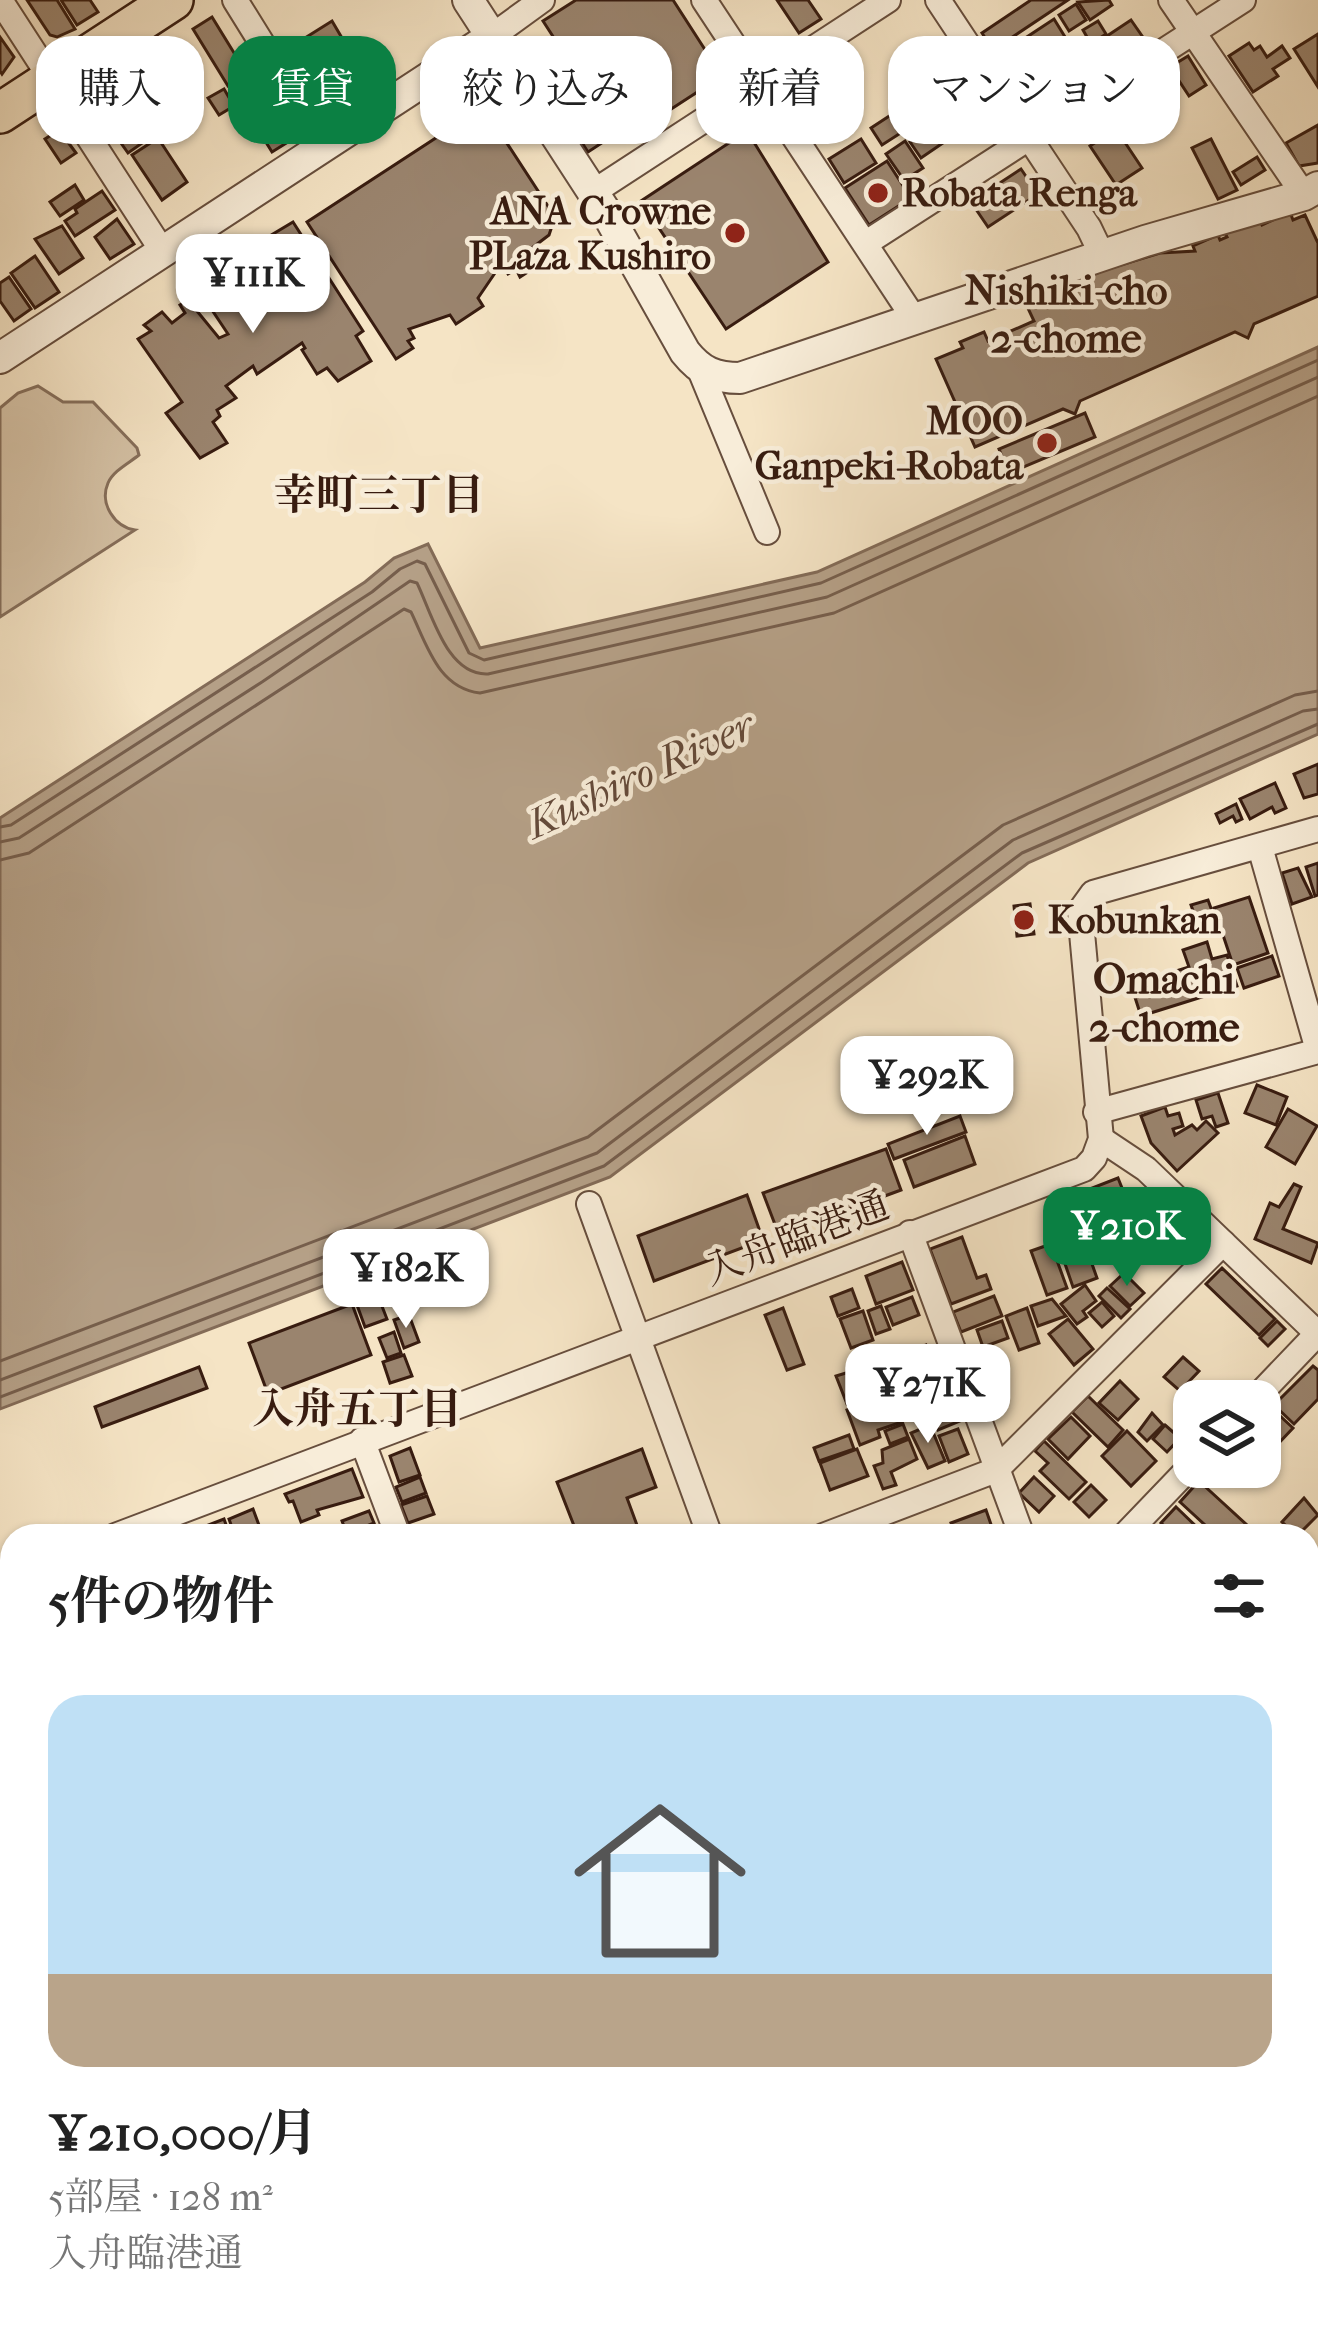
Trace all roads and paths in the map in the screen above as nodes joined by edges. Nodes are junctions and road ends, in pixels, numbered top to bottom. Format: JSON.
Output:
{"nodes":[{"id":1,"x":0,"y":0,"type":"edge"},
{"id":2,"x":172,"y":0,"type":"edge"},
{"id":3,"x":235,"y":0,"type":"edge"},
{"id":4,"x":468,"y":0,"type":"edge"},
{"id":5,"x":542,"y":0,"type":"edge"},
{"id":6,"x":704,"y":0,"type":"edge"},
{"id":7,"x":888,"y":0,"type":"edge"},
{"id":8,"x":938,"y":0,"type":"edge"},
{"id":9,"x":1172,"y":0,"type":"edge"},
{"id":10,"x":1243,"y":0,"type":"edge"},
{"id":11,"x":1193,"y":33,"type":"junction"},
{"id":12,"x":117,"y":36,"type":"edge"},
{"id":13,"x":490,"y":36,"type":"edge"},
{"id":14,"x":492,"y":36,"type":"edge"},
{"id":15,"x":727,"y":36,"type":"edge"},
{"id":16,"x":834,"y":36,"type":"edge"},
{"id":17,"x":962,"y":36,"type":"edge"},
{"id":18,"x":1180,"y":41,"type":"edge"},
{"id":19,"x":36,"y":55,"type":"edge"},
{"id":20,"x":420,"y":83,"type":"edge"},
{"id":21,"x":36,"y":89,"type":"edge"},
{"id":22,"x":0,"y":113,"type":"edge"},
{"id":23,"x":696,"y":127,"type":"edge"},
{"id":24,"x":94,"y":144,"type":"edge"},
{"id":25,"x":560,"y":144,"type":"edge"},
{"id":26,"x":799,"y":144,"type":"edge"},
{"id":27,"x":1021,"y":144,"type":"edge"},
{"id":28,"x":1034,"y":144,"type":"edge"},
{"id":29,"x":325,"y":145,"type":"junction"},
{"id":30,"x":1311,"y":191,"type":"edge"},
{"id":31,"x":592,"y":193,"type":"junction"},
{"id":32,"x":866,"y":243,"type":"junction"},
{"id":33,"x":163,"y":252,"type":"junction"},
{"id":34,"x":1102,"y":256,"type":"junction"},
{"id":35,"x":915,"y":320,"type":"junction"},
{"id":36,"x":0,"y":357,"type":"edge"},
{"id":37,"x":700,"y":370,"type":"junction"},
{"id":38,"x":767,"y":532,"type":"dead end"},
{"id":39,"x":1318,"y":830,"type":"edge"},
{"id":40,"x":1260,"y":847,"type":"junction"},
{"id":41,"x":1318,"y":1051,"type":"edge"},
{"id":42,"x":1096,"y":1112,"type":"junction"},
{"id":43,"x":1101,"y":1139,"type":"junction"},
{"id":44,"x":589,"y":1204,"type":"dead end"},
{"id":45,"x":910,"y":1233,"type":"junction"},
{"id":46,"x":1223,"y":1243,"type":"junction"},
{"id":47,"x":1318,"y":1333,"type":"edge"},
{"id":48,"x":635,"y":1337,"type":"junction"},
{"id":49,"x":1273,"y":1380,"type":"edge"},
{"id":50,"x":362,"y":1440,"type":"junction"},
{"id":51,"x":996,"y":1470,"type":"junction"},
{"id":52,"x":1173,"y":1485,"type":"edge"},
{"id":53,"x":146,"y":1524,"type":"edge"},
{"id":54,"x":394,"y":1524,"type":"edge"},
{"id":55,"x":705,"y":1524,"type":"edge"},
{"id":56,"x":855,"y":1524,"type":"edge"},
{"id":57,"x":1017,"y":1524,"type":"edge"},
{"id":58,"x":1136,"y":1524,"type":"edge"}],
"edges":[{"from":1,"to":19,"type":"street"},
{"from":2,"to":12,"type":"highway"},
{"from":3,"to":29,"type":"street"},
{"from":4,"to":13,"type":"street"},
{"from":5,"to":14,"type":"street"},
{"from":6,"to":15,"type":"street"},
{"from":7,"to":16,"type":"street"},
{"from":8,"to":17,"type":"street"},
{"from":9,"to":11,"type":"street"},
{"from":10,"to":11,"type":"street"},
{"from":11,"to":18,"type":"street"},
{"from":11,"to":30,"type":"street"},
{"from":20,"to":29,"type":"street"},
{"from":21,"to":22,"type":"highway"},
{"from":23,"to":31,"type":"street"},
{"from":24,"to":33,"type":"street"},
{"from":25,"to":31,"type":"street"},
{"from":26,"to":32,"type":"street"},
{"from":27,"to":32,"type":"street"},
{"from":28,"to":34,"type":"street"},
{"from":29,"to":33,"type":"street"},
{"from":30,"to":34,"type":"street"},
{"from":31,"to":37,"type":"street"},
{"from":32,"to":35,"type":"street"},
{"from":33,"to":36,"type":"street"},
{"from":34,"to":35,"type":"street"},
{"from":35,"to":37,"type":"street"},
{"from":37,"to":38,"type":"street"},
{"from":39,"to":40,"type":"street"},
{"from":40,"to":41,"type":"street"},
{"from":40,"to":42,"type":"street"},
{"from":41,"to":42,"type":"street"},
{"from":42,"to":43,"type":"street"},
{"from":43,"to":45,"type":"street","name":"入舟臨港通"},
{"from":43,"to":46,"type":"street"},
{"from":44,"to":48,"type":"street"},
{"from":45,"to":48,"type":"street","name":"入舟臨港通"},
{"from":45,"to":51,"type":"street"},
{"from":46,"to":47,"type":"street"},
{"from":46,"to":51,"type":"street"},
{"from":47,"to":49,"type":"street"},
{"from":48,"to":50,"type":"street","name":"入舟臨港通"},
{"from":48,"to":55,"type":"street"},
{"from":50,"to":53,"type":"street","name":"入舟臨港通"},
{"from":50,"to":54,"type":"street"},
{"from":51,"to":56,"type":"street"},
{"from":51,"to":57,"type":"street"},
{"from":52,"to":58,"type":"street"}]}
